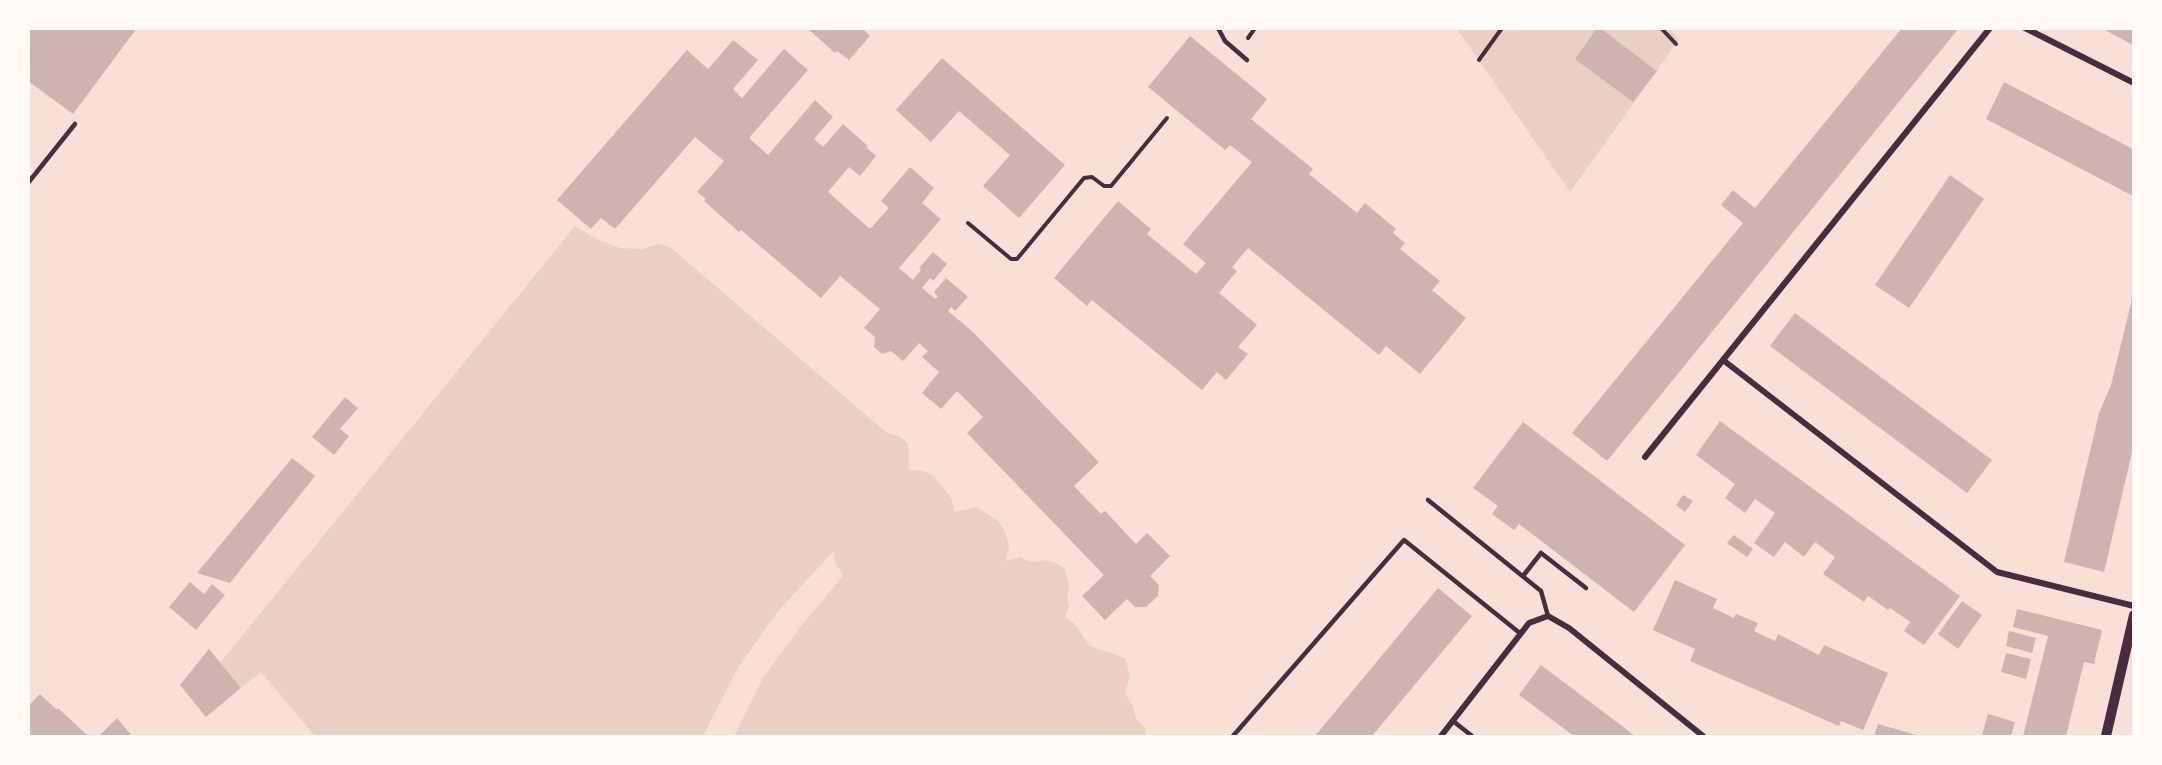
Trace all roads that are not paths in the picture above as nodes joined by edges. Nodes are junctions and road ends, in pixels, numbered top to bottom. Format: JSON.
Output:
{"nodes":[{"id":1,"x":1218,"y":28,"type":"edge"},
{"id":2,"x":1990,"y":28,"type":"edge"},
{"id":3,"x":2025,"y":28,"type":"edge"},
{"id":4,"x":1247,"y":60,"type":"dead end"},
{"id":5,"x":2133,"y":83,"type":"edge"},
{"id":6,"x":75,"y":124,"type":"dead end"},
{"id":7,"x":28,"y":183,"type":"edge"},
{"id":8,"x":1723,"y":360,"type":"junction"},
{"id":9,"x":1645,"y":457,"type":"dead end"},
{"id":10,"x":1428,"y":500,"type":"dead end"},
{"id":11,"x":1523,"y":576,"type":"junction"},
{"id":12,"x":1587,"y":588,"type":"dead end"},
{"id":13,"x":2133,"y":606,"type":"edge"},
{"id":14,"x":2133,"y":615,"type":"edge"},
{"id":15,"x":1548,"y":616,"type":"junction"},
{"id":16,"x":1521,"y":634,"type":"junction"},
{"id":17,"x":1453,"y":721,"type":"junction"},
{"id":18,"x":1233,"y":736,"type":"edge"},
{"id":19,"x":1442,"y":736,"type":"edge"},
{"id":20,"x":1472,"y":736,"type":"edge"},
{"id":21,"x":1703,"y":736,"type":"edge"},
{"id":22,"x":2106,"y":736,"type":"edge"}],
"edges":[{"from":1,"to":4,"type":"lane"},
{"from":2,"to":8,"type":"street"},
{"from":3,"to":5,"type":"street"},
{"from":6,"to":7,"type":"lane"},
{"from":8,"to":9,"type":"street"},
{"from":8,"to":13,"type":"street"},
{"from":10,"to":11,"type":"lane"},
{"from":11,"to":12,"type":"lane"},
{"from":11,"to":15,"type":"lane"},
{"from":14,"to":22,"type":"street"},
{"from":15,"to":16,"type":"street"},
{"from":15,"to":21,"type":"street"},
{"from":16,"to":17,"type":"street"},
{"from":16,"to":18,"type":"lane"},
{"from":17,"to":19,"type":"street"},
{"from":17,"to":20,"type":"lane"}]}
